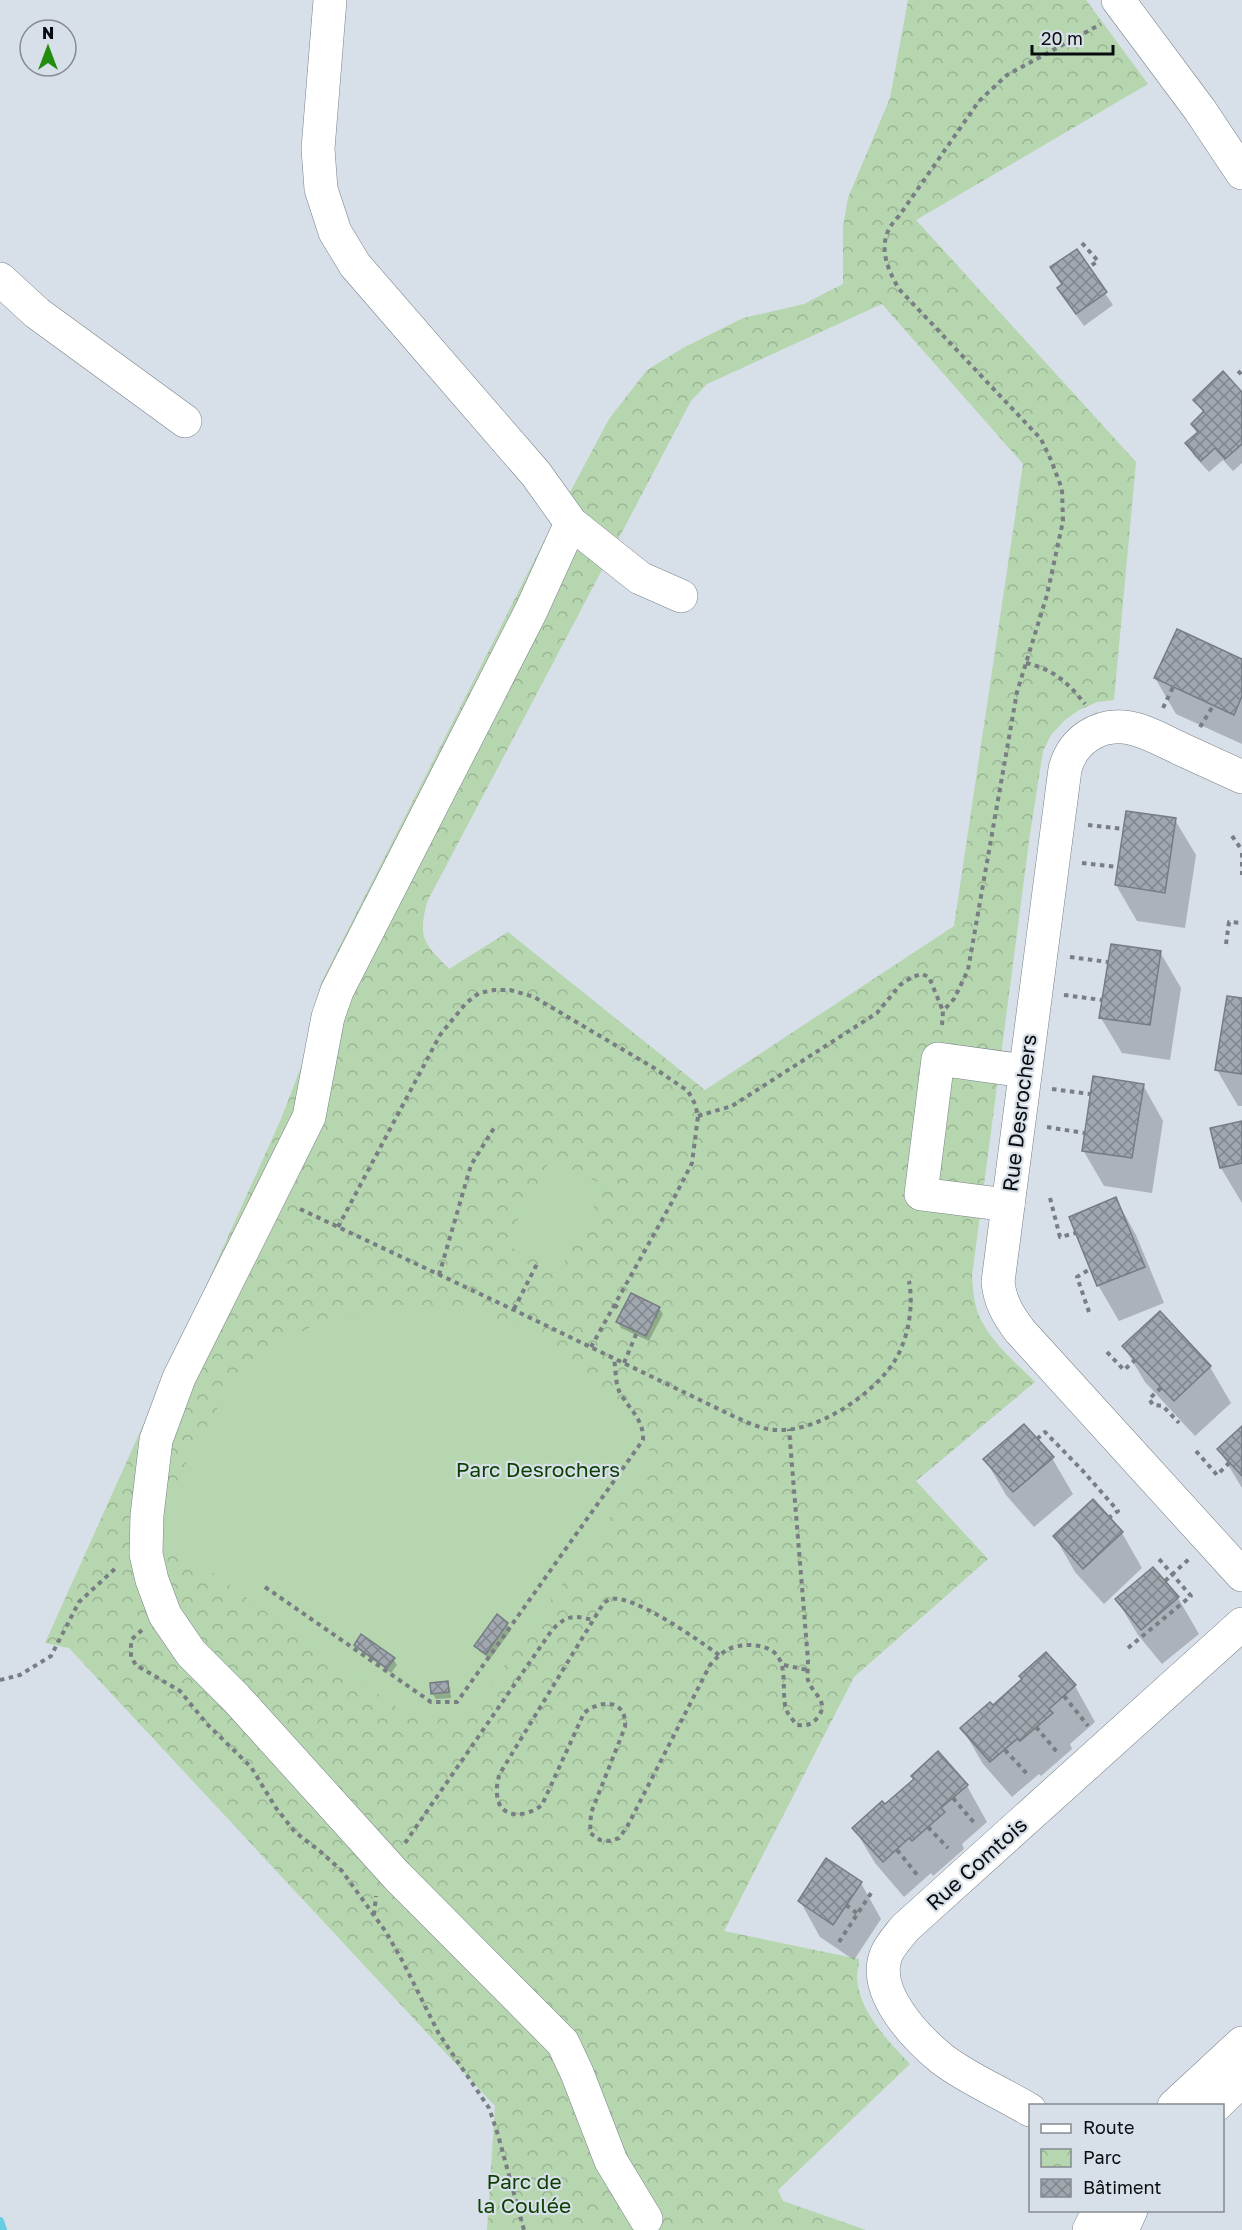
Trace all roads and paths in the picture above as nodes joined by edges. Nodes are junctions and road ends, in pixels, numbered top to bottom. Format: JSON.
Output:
{"nodes":[{"id":1,"x":330,"y":0,"type":"edge"},
{"id":2,"x":1122,"y":5,"type":"edge"},
{"id":3,"x":1242,"y":173,"type":"edge"},
{"id":4,"x":1082,"y":243,"type":"dead end"},
{"id":5,"x":1089,"y":267,"type":"dead end"},
{"id":6,"x":0,"y":279,"type":"edge"},
{"id":7,"x":1238,"y":370,"type":"dead end"},
{"id":8,"x":1242,"y":375,"type":"edge"},
{"id":9,"x":185,"y":421,"type":"dead end"},
{"id":10,"x":571,"y":523,"type":"junction"},
{"id":11,"x":681,"y":596,"type":"dead end"},
{"id":12,"x":1026,"y":663,"type":"junction"},
{"id":13,"x":1173,"y":687,"type":"dead end"},
{"id":14,"x":1213,"y":706,"type":"dead end"},
{"id":15,"x":1090,"y":709,"type":"dead end"},
{"id":16,"x":1160,"y":715,"type":"dead end"},
{"id":17,"x":1197,"y":732,"type":"dead end"},
{"id":18,"x":1242,"y":777,"type":"edge"},
{"id":19,"x":1232,"y":836,"type":"dead end"},
{"id":20,"x":1242,"y":852,"type":"edge"},
{"id":21,"x":1242,"y":875,"type":"edge"},
{"id":22,"x":1242,"y":923,"type":"edge"},
{"id":23,"x":1226,"y":944,"type":"dead end"},
{"id":24,"x":943,"y":1011,"type":"junction"},
{"id":25,"x":942,"y":1025,"type":"dead end"},
{"id":26,"x":1025,"y":1071,"type":"junction"},
{"id":27,"x":698,"y":1116,"type":"junction"},
{"id":28,"x":494,"y":1128,"type":"dead end"},
{"id":29,"x":1050,"y":1198,"type":"dead end"},
{"id":30,"x":1008,"y":1205,"type":"junction"},
{"id":31,"x":300,"y":1209,"type":"dead end"},
{"id":32,"x":338,"y":1227,"type":"junction"},
{"id":33,"x":1076,"y":1233,"type":"dead end"},
{"id":34,"x":538,"y":1262,"type":"dead end"},
{"id":35,"x":1090,"y":1269,"type":"dead end"},
{"id":36,"x":439,"y":1275,"type":"junction"},
{"id":37,"x":909,"y":1281,"type":"dead end"},
{"id":38,"x":614,"y":1305,"type":"junction"},
{"id":39,"x":514,"y":1310,"type":"junction"},
{"id":40,"x":622,"y":1310,"type":"dead end"},
{"id":41,"x":1089,"y":1312,"type":"dead end"},
{"id":42,"x":637,"y":1332,"type":"dead end"},
{"id":43,"x":591,"y":1347,"type":"junction"},
{"id":44,"x":1107,"y":1352,"type":"dead end"},
{"id":45,"x":614,"y":1358,"type":"junction"},
{"id":46,"x":1135,"y":1360,"type":"dead end"},
{"id":47,"x":624,"y":1363,"type":"junction"},
{"id":48,"x":1161,"y":1388,"type":"dead end"},
{"id":49,"x":1179,"y":1423,"type":"dead end"},
{"id":50,"x":789,"y":1429,"type":"junction"},
{"id":51,"x":1037,"y":1439,"type":"dead end"},
{"id":52,"x":1196,"y":1451,"type":"dead end"},
{"id":53,"x":1229,"y":1463,"type":"dead end"},
{"id":54,"x":1110,"y":1517,"type":"dead end"},
{"id":55,"x":146,"y":1554,"type":"junction"},
{"id":56,"x":1194,"y":1554,"type":"dead end"},
{"id":57,"x":1159,"y":1558,"type":"dead end"},
{"id":58,"x":1173,"y":1574,"type":"junction"},
{"id":59,"x":1242,"y":1575,"type":"edge"},
{"id":60,"x":1165,"y":1581,"type":"dead end"},
{"id":61,"x":265,"y":1587,"type":"dead end"},
{"id":62,"x":165,"y":1615,"type":"junction"},
{"id":63,"x":593,"y":1620,"type":"junction"},
{"id":64,"x":1242,"y":1624,"type":"edge"},
{"id":65,"x":1128,"y":1648,"type":"dead end"},
{"id":66,"x":719,"y":1654,"type":"junction"},
{"id":67,"x":784,"y":1665,"type":"junction"},
{"id":68,"x":808,"y":1670,"type":"junction"},
{"id":69,"x":0,"y":1680,"type":"edge"},
{"id":70,"x":1064,"y":1696,"type":"dead end"},
{"id":71,"x":1036,"y":1727,"type":"dead end"},
{"id":72,"x":1093,"y":1732,"type":"dead end"},
{"id":73,"x":1005,"y":1750,"type":"dead end"},
{"id":74,"x":1063,"y":1760,"type":"dead end"},
{"id":75,"x":1036,"y":1784,"type":"dead end"},
{"id":76,"x":953,"y":1798,"type":"dead end"},
{"id":77,"x":928,"y":1827,"type":"dead end"},
{"id":78,"x":982,"y":1833,"type":"dead end"},
{"id":79,"x":949,"y":1849,"type":"dead end"},
{"id":80,"x":897,"y":1850,"type":"dead end"},
{"id":81,"x":388,"y":1867,"type":"junction"},
{"id":82,"x":925,"y":1885,"type":"dead end"},
{"id":83,"x":873,"y":1890,"type":"dead end"},
{"id":84,"x":846,"y":1905,"type":"dead end"},
{"id":85,"x":858,"y":1914,"type":"junction"},
{"id":86,"x":838,"y":1942,"type":"dead end"},
{"id":87,"x":1242,"y":2043,"type":"edge"},
{"id":88,"x":1242,"y":2080,"type":"edge"},
{"id":89,"x":1176,"y":2104,"type":"edge"},
{"id":90,"x":1217,"y":2104,"type":"edge"},
{"id":91,"x":1029,"y":2109,"type":"edge"},
{"id":92,"x":1098,"y":2212,"type":"edge"},
{"id":93,"x":1131,"y":2212,"type":"edge"},
{"id":94,"x":646,"y":2219,"type":"dead end"},
{"id":95,"x":524,"y":2230,"type":"edge"},
{"id":96,"x":1089,"y":2230,"type":"edge"},
{"id":97,"x":1122,"y":2230,"type":"edge"}],
"edges":[{"from":1,"to":10,"type":"street"},
{"from":2,"to":3,"type":"street"},
{"from":2,"to":12,"type":"path"},
{"from":4,"to":5,"type":"path"},
{"from":6,"to":9,"type":"street"},
{"from":7,"to":8,"type":"path"},
{"from":10,"to":11,"type":"street"},
{"from":10,"to":55,"type":"street"},
{"from":12,"to":15,"type":"path"},
{"from":12,"to":24,"type":"path"},
{"from":13,"to":16,"type":"path"},
{"from":14,"to":17,"type":"path"},
{"from":18,"to":26,"type":"street","name":"Rue Desrochers"},
{"from":19,"to":20,"type":"path"},
{"from":20,"to":21,"type":"path"},
{"from":22,"to":23,"type":"path"},
{"from":24,"to":25,"type":"path"},
{"from":24,"to":27,"type":"path"},
{"from":26,"to":30,"type":"street","name":"Rue Desrochers"},
{"from":26,"to":30,"type":"street"},
{"from":27,"to":32,"type":"path"},
{"from":27,"to":38,"type":"path"},
{"from":28,"to":36,"type":"path"},
{"from":29,"to":33,"type":"path"},
{"from":30,"to":59,"type":"street","name":"Rue Desrochers"},
{"from":31,"to":32,"type":"path"},
{"from":32,"to":36,"type":"path"},
{"from":34,"to":39,"type":"path"},
{"from":35,"to":41,"type":"path"},
{"from":36,"to":39,"type":"path"},
{"from":37,"to":50,"type":"path"},
{"from":38,"to":40,"type":"path"},
{"from":38,"to":43,"type":"path"},
{"from":39,"to":43,"type":"path"},
{"from":42,"to":47,"type":"path"},
{"from":43,"to":45,"type":"path"},
{"from":44,"to":46,"type":"path"},
{"from":45,"to":47,"type":"path"},
{"from":45,"to":61,"type":"path"},
{"from":47,"to":50,"type":"path"},
{"from":48,"to":49,"type":"path"},
{"from":50,"to":68,"type":"path"},
{"from":51,"to":54,"type":"path"},
{"from":52,"to":53,"type":"path"},
{"from":55,"to":62,"type":"street"},
{"from":55,"to":69,"type":"path"},
{"from":56,"to":58,"type":"path"},
{"from":57,"to":58,"type":"path"},
{"from":58,"to":60,"type":"path"},
{"from":58,"to":65,"type":"path"},
{"from":62,"to":81,"type":"street"},
{"from":62,"to":95,"type":"path"},
{"from":63,"to":66,"type":"path"},
{"from":63,"to":66,"type":"path"},
{"from":63,"to":81,"type":"path"},
{"from":64,"to":91,"type":"street","name":"Rue Comtois"},
{"from":66,"to":67,"type":"path"},
{"from":67,"to":68,"type":"path"},
{"from":67,"to":68,"type":"path"},
{"from":70,"to":72,"type":"path"},
{"from":71,"to":74,"type":"path"},
{"from":73,"to":75,"type":"path"},
{"from":76,"to":78,"type":"path"},
{"from":77,"to":79,"type":"path"},
{"from":80,"to":82,"type":"path"},
{"from":81,"to":94,"type":"street"},
{"from":83,"to":85,"type":"path"},
{"from":84,"to":85,"type":"path"},
{"from":85,"to":86,"type":"path"},
{"from":87,"to":89,"type":"street"},
{"from":88,"to":90,"type":"street"},
{"from":92,"to":96,"type":"street"},
{"from":93,"to":97,"type":"street"}]}
